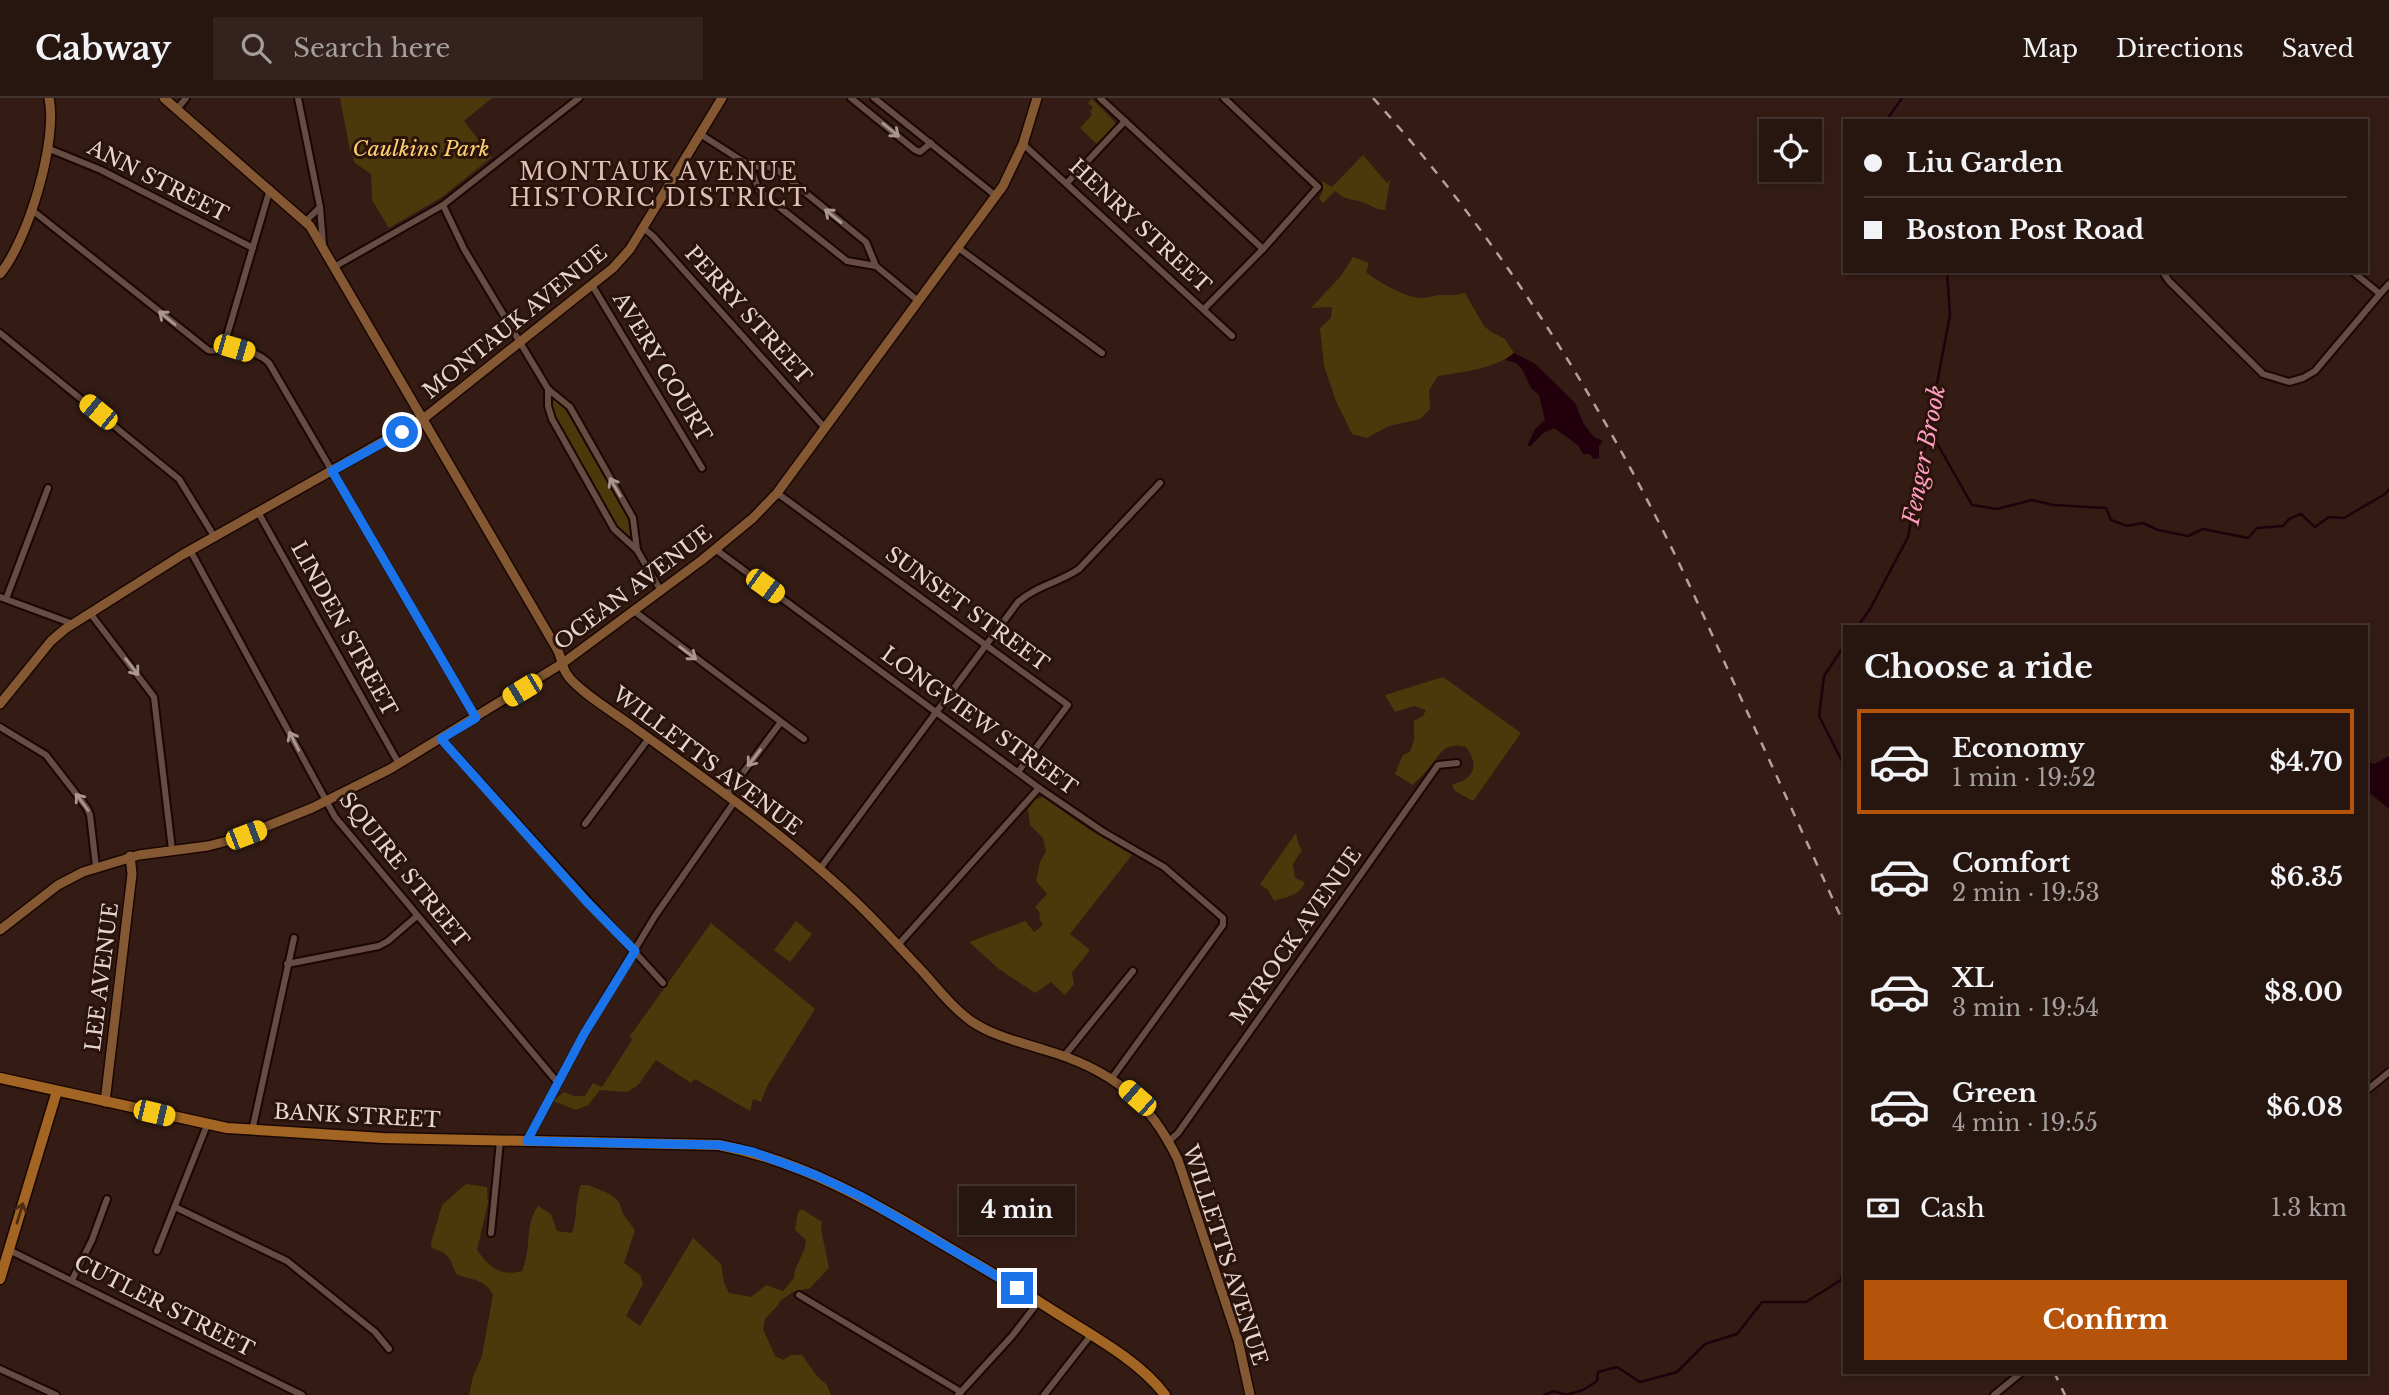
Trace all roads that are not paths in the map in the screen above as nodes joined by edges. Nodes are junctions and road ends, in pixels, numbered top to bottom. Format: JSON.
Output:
{"nodes":[{"id":1,"x":50,"y":98,"type":"edge"},
{"id":2,"x":164,"y":98,"type":"edge"},
{"id":3,"x":186,"y":98,"type":"edge"},
{"id":4,"x":298,"y":98,"type":"edge"},
{"id":5,"x":579,"y":98,"type":"edge"},
{"id":6,"x":722,"y":98,"type":"edge"},
{"id":7,"x":851,"y":98,"type":"edge"},
{"id":8,"x":874,"y":98,"type":"edge"},
{"id":9,"x":1037,"y":98,"type":"edge"},
{"id":10,"x":1100,"y":98,"type":"edge"},
{"id":11,"x":1224,"y":98,"type":"edge"},
{"id":12,"x":177,"y":109,"type":"junction"},
{"id":13,"x":1125,"y":121,"type":"junction"},
{"id":14,"x":700,"y":134,"type":"junction"},
{"id":15,"x":931,"y":143,"type":"junction"},
{"id":16,"x":1023,"y":144,"type":"junction"},
{"id":17,"x":47,"y":148,"type":"junction"},
{"id":18,"x":750,"y":166,"type":"junction"},
{"id":19,"x":1067,"y":183,"type":"junction"},
{"id":20,"x":270,"y":189,"type":"junction"},
{"id":21,"x":996,"y":196,"type":"junction"},
{"id":22,"x":443,"y":205,"type":"junction"},
{"id":23,"x":320,"y":206,"type":"junction"},
{"id":24,"x":32,"y":210,"type":"junction"},
{"id":25,"x":306,"y":221,"type":"junction"},
{"id":26,"x":642,"y":228,"type":"junction"},
{"id":27,"x":957,"y":247,"type":"junction"},
{"id":28,"x":253,"y":248,"type":"junction"},
{"id":29,"x":323,"y":248,"type":"junction"},
{"id":30,"x":1263,"y":249,"type":"junction"},
{"id":31,"x":876,"y":266,"type":"junction"},
{"id":32,"x":334,"y":267,"type":"junction"},
{"id":33,"x":2163,"y":273,"type":"edge"},
{"id":34,"x":2354,"y":273,"type":"edge"},
{"id":35,"x":0,"y":274,"type":"edge"},
{"id":36,"x":2389,"y":284,"type":"edge"},
{"id":37,"x":592,"y":285,"type":"junction"},
{"id":38,"x":2380,"y":294,"type":"junction"},
{"id":39,"x":917,"y":300,"type":"junction"},
{"id":40,"x":1203,"y":309,"type":"junction"},
{"id":41,"x":0,"y":333,"type":"edge"},
{"id":42,"x":1232,"y":336,"type":"dead end"},
{"id":43,"x":520,"y":342,"type":"junction"},
{"id":44,"x":223,"y":349,"type":"junction"},
{"id":45,"x":1102,"y":353,"type":"dead end"},
{"id":46,"x":548,"y":389,"type":"junction"},
{"id":47,"x":423,"y":419,"type":"junction"},
{"id":48,"x":825,"y":428,"type":"junction"},
{"id":49,"x":702,"y":468,"type":"dead end"},
{"id":50,"x":332,"y":471,"type":"junction"},
{"id":51,"x":1160,"y":483,"type":"dead end"},
{"id":52,"x":48,"y":488,"type":"dead end"},
{"id":53,"x":777,"y":493,"type":"junction"},
{"id":54,"x":258,"y":512,"type":"junction"},
{"id":55,"x":214,"y":536,"type":"junction"},
{"id":56,"x":715,"y":549,"type":"junction"},
{"id":57,"x":190,"y":550,"type":"junction"},
{"id":58,"x":637,"y":550,"type":"junction"},
{"id":59,"x":661,"y":591,"type":"junction"},
{"id":60,"x":3,"y":598,"type":"edge"},
{"id":61,"x":634,"y":611,"type":"junction"},
{"id":62,"x":90,"y":613,"type":"junction"},
{"id":63,"x":73,"y":624,"type":"junction"},
{"id":64,"x":986,"y":645,"type":"junction"},
{"id":65,"x":563,"y":663,"type":"junction"},
{"id":66,"x":1,"y":701,"type":"edge"},
{"id":67,"x":937,"y":713,"type":"junction"},
{"id":68,"x":476,"y":718,"type":"junction"},
{"id":69,"x":781,"y":722,"type":"junction"},
{"id":70,"x":0,"y":727,"type":"edge"},
{"id":71,"x":649,"y":738,"type":"junction"},
{"id":72,"x":441,"y":739,"type":"junction"},
{"id":73,"x":804,"y":739,"type":"dead end"},
{"id":74,"x":399,"y":764,"type":"junction"},
{"id":75,"x":1457,"y":764,"type":"dead end"},
{"id":76,"x":1018,"y":772,"type":"junction"},
{"id":77,"x":1039,"y":788,"type":"junction"},
{"id":78,"x":727,"y":794,"type":"junction"},
{"id":79,"x":736,"y":801,"type":"junction"},
{"id":80,"x":325,"y":802,"type":"junction"},
{"id":81,"x":585,"y":824,"type":"dead end"},
{"id":82,"x":172,"y":850,"type":"junction"},
{"id":83,"x":130,"y":856,"type":"junction"},
{"id":84,"x":96,"y":867,"type":"junction"},
{"id":85,"x":819,"y":870,"type":"junction"},
{"id":86,"x":417,"y":916,"type":"junction"},
{"id":87,"x":0,"y":930,"type":"edge"},
{"id":88,"x":293,"y":938,"type":"dead end"},
{"id":89,"x":898,"y":945,"type":"junction"},
{"id":90,"x":635,"y":951,"type":"junction"},
{"id":91,"x":287,"y":964,"type":"junction"},
{"id":92,"x":1133,"y":971,"type":"dead end"},
{"id":93,"x":663,"y":983,"type":"dead end"},
{"id":94,"x":1065,"y":1055,"type":"junction"},
{"id":95,"x":2389,"y":1072,"type":"edge"},
{"id":96,"x":0,"y":1078,"type":"edge"},
{"id":97,"x":1112,"y":1078,"type":"junction"},
{"id":98,"x":558,"y":1083,"type":"junction"},
{"id":99,"x":2368,"y":1089,"type":"edge"},
{"id":100,"x":57,"y":1091,"type":"junction"},
{"id":101,"x":105,"y":1102,"type":"junction"},
{"id":102,"x":207,"y":1125,"type":"junction"},
{"id":103,"x":251,"y":1131,"type":"junction"},
{"id":104,"x":500,"y":1140,"type":"junction"},
{"id":105,"x":527,"y":1141,"type":"junction"},
{"id":106,"x":1169,"y":1141,"type":"junction"},
{"id":107,"x":107,"y":1199,"type":"dead end"},
{"id":108,"x":175,"y":1207,"type":"junction"},
{"id":109,"x":491,"y":1233,"type":"dead end"},
{"id":110,"x":9,"y":1250,"type":"junction"},
{"id":111,"x":157,"y":1251,"type":"dead end"},
{"id":112,"x":0,"y":1279,"type":"edge"},
{"id":113,"x":72,"y":1280,"type":"junction"},
{"id":114,"x":799,"y":1295,"type":"dead end"},
{"id":115,"x":1039,"y":1301,"type":"junction"},
{"id":116,"x":1091,"y":1335,"type":"junction"},
{"id":117,"x":388,"y":1349,"type":"dead end"},
{"id":118,"x":0,"y":1369,"type":"edge"},
{"id":119,"x":2020,"y":1374,"type":"edge"},
{"id":120,"x":960,"y":1393,"type":"edge"},
{"id":121,"x":56,"y":1395,"type":"edge"},
{"id":122,"x":302,"y":1395,"type":"edge"},
{"id":123,"x":1044,"y":1395,"type":"edge"},
{"id":124,"x":1165,"y":1395,"type":"edge"},
{"id":125,"x":1250,"y":1395,"type":"edge"},
{"id":126,"x":1994,"y":1395,"type":"edge"}],
"edges":[{"from":1,"to":17,"type":"main road"},
{"from":2,"to":12,"type":"main road","name":"WILLETTS AVENUE"},
{"from":3,"to":12,"type":"street"},
{"from":4,"to":23,"type":"street"},
{"from":5,"to":22,"type":"street"},
{"from":6,"to":14,"type":"main road","name":"MONTAUK AVENUE"},
{"from":7,"to":15,"type":"street","one_way":true},
{"from":8,"to":15,"type":"street"},
{"from":9,"to":16,"type":"main road","name":"OCEAN AVENUE"},
{"from":10,"to":13,"type":"street"},
{"from":11,"to":30,"type":"street"},
{"from":12,"to":20,"type":"main road","name":"WILLETTS AVENUE"},
{"from":13,"to":19,"type":"street"},
{"from":13,"to":30,"type":"street"},
{"from":14,"to":18,"type":"street"},
{"from":14,"to":26,"type":"main road","name":"MONTAUK AVENUE"},
{"from":15,"to":21,"type":"street"},
{"from":16,"to":19,"type":"street","name":"HENRY STREET"},
{"from":16,"to":21,"type":"main road","name":"OCEAN AVENUE"},
{"from":17,"to":24,"type":"main road"},
{"from":17,"to":28,"type":"street","name":"ANN STREET"},
{"from":18,"to":31,"type":"street"},
{"from":31,"to":18,"type":"street","one_way":true},
{"from":19,"to":40,"type":"street","name":"HENRY STREET"},
{"from":20,"to":25,"type":"main road","name":"WILLETTS AVENUE"},
{"from":20,"to":28,"type":"street"},
{"from":21,"to":27,"type":"main road","name":"OCEAN AVENUE"},
{"from":22,"to":32,"type":"street"},
{"from":22,"to":43,"type":"street"},
{"from":23,"to":25,"type":"street"},
{"from":23,"to":29,"type":"street"},
{"from":24,"to":35,"type":"main road"},
{"from":44,"to":24,"type":"street","one_way":true},
{"from":25,"to":29,"type":"main road","name":"WILLETTS AVENUE"},
{"from":26,"to":37,"type":"main road","name":"MONTAUK AVENUE"},
{"from":26,"to":48,"type":"street","name":"PERRY STREET"},
{"from":27,"to":39,"type":"main road","name":"OCEAN AVENUE"},
{"from":27,"to":45,"type":"street"},
{"from":28,"to":44,"type":"street"},
{"from":29,"to":32,"type":"main road","name":"WILLETTS AVENUE"},
{"from":30,"to":40,"type":"street"},
{"from":31,"to":39,"type":"street"},
{"from":32,"to":47,"type":"main road","name":"WILLETTS AVENUE"},
{"from":33,"to":38,"type":"street"},
{"from":34,"to":38,"type":"street"},
{"from":36,"to":38,"type":"street"},
{"from":37,"to":43,"type":"main road","name":"MONTAUK AVENUE"},
{"from":37,"to":49,"type":"street","name":"AVERY COURT"},
{"from":39,"to":48,"type":"main road","name":"OCEAN AVENUE"},
{"from":40,"to":42,"type":"street","name":"HENRY STREET"},
{"from":41,"to":55,"type":"street"},
{"from":43,"to":46,"type":"street"},
{"from":43,"to":47,"type":"main road","name":"MONTAUK AVENUE"},
{"from":44,"to":50,"type":"street"},
{"from":46,"to":58,"type":"street"},
{"from":58,"to":46,"type":"street","one_way":true},
{"from":47,"to":50,"type":"main road","name":"MONTAUK AVENUE"},
{"from":47,"to":65,"type":"main road","name":"WILLETTS AVENUE"},
{"from":48,"to":53,"type":"main road","name":"OCEAN AVENUE"},
{"from":50,"to":54,"type":"main road","name":"MONTAUK AVENUE"},
{"from":50,"to":68,"type":"street"},
{"from":51,"to":64,"type":"street"},
{"from":52,"to":60,"type":"street"},
{"from":53,"to":56,"type":"main road","name":"OCEAN AVENUE"},
{"from":53,"to":64,"type":"street","name":"SUNSET STREET"},
{"from":54,"to":55,"type":"main road","name":"MONTAUK AVENUE"},
{"from":54,"to":74,"type":"street","name":"LINDEN STREET"},
{"from":55,"to":57,"type":"main road","name":"MONTAUK AVENUE"},
{"from":56,"to":59,"type":"main road","name":"OCEAN AVENUE"},
{"from":56,"to":67,"type":"street","name":"LONGVIEW STREET"},
{"from":57,"to":62,"type":"main road","name":"MONTAUK AVENUE"},
{"from":80,"to":57,"type":"street","name":"SQUIRE STREET","one_way":true},
{"from":58,"to":59,"type":"street"},
{"from":59,"to":61,"type":"main road","name":"OCEAN AVENUE"},
{"from":60,"to":63,"type":"street"},
{"from":61,"to":65,"type":"main road","name":"OCEAN AVENUE"},
{"from":61,"to":69,"type":"street","one_way":true},
{"from":62,"to":63,"type":"main road","name":"MONTAUK AVENUE"},
{"from":62,"to":82,"type":"street","one_way":true},
{"from":63,"to":66,"type":"main road","name":"MONTAUK AVENUE"},
{"from":64,"to":67,"type":"street"},
{"from":64,"to":76,"type":"street","name":"SUNSET STREET"},
{"from":65,"to":68,"type":"main road","name":"OCEAN AVENUE"},
{"from":65,"to":71,"type":"main road","name":"WILLETTS AVENUE"},
{"from":67,"to":76,"type":"street","name":"LONGVIEW STREET"},
{"from":67,"to":85,"type":"street"},
{"from":68,"to":72,"type":"main road","name":"OCEAN AVENUE"},
{"from":69,"to":73,"type":"street"},
{"from":69,"to":78,"type":"street","one_way":true},
{"from":84,"to":70,"type":"street","one_way":true},
{"from":71,"to":78,"type":"main road","name":"WILLETTS AVENUE"},
{"from":71,"to":81,"type":"street"},
{"from":72,"to":74,"type":"main road","name":"OCEAN AVENUE"},
{"from":72,"to":90,"type":"street"},
{"from":74,"to":80,"type":"main road","name":"OCEAN AVENUE"},
{"from":75,"to":106,"type":"street","name":"MYROCK AVENUE"},
{"from":76,"to":77,"type":"street","name":"LONGVIEW STREET"},
{"from":77,"to":89,"type":"street"},
{"from":77,"to":97,"type":"street","name":"LONGVIEW STREET"},
{"from":78,"to":79,"type":"main road","name":"WILLETTS AVENUE"},
{"from":79,"to":85,"type":"main road","name":"WILLETTS AVENUE"},
{"from":79,"to":90,"type":"street"},
{"from":80,"to":82,"type":"main road","name":"OCEAN AVENUE"},
{"from":80,"to":86,"type":"street","name":"SQUIRE STREET"},
{"from":82,"to":83,"type":"main road","name":"OCEAN AVENUE"},
{"from":83,"to":84,"type":"main road","name":"OCEAN AVENUE"},
{"from":83,"to":101,"type":"main road","name":"LEE AVENUE"},
{"from":84,"to":87,"type":"main road","name":"OCEAN AVENUE"},
{"from":85,"to":89,"type":"main road","name":"WILLETTS AVENUE"},
{"from":86,"to":91,"type":"street"},
{"from":86,"to":98,"type":"street","name":"SQUIRE STREET"},
{"from":88,"to":91,"type":"street"},
{"from":89,"to":94,"type":"main road","name":"WILLETTS AVENUE"},
{"from":90,"to":93,"type":"street"},
{"from":90,"to":98,"type":"street"},
{"from":91,"to":103,"type":"street"},
{"from":92,"to":94,"type":"street"},
{"from":94,"to":97,"type":"main road","name":"WILLETTS AVENUE"},
{"from":95,"to":99,"type":"street"},
{"from":96,"to":100,"type":"main road","name":"BANK STREET"},
{"from":97,"to":106,"type":"main road","name":"WILLETTS AVENUE"},
{"from":98,"to":105,"type":"street"},
{"from":100,"to":101,"type":"main road","name":"BANK STREET"},
{"from":110,"to":100,"type":"main road","one_way":true},
{"from":101,"to":102,"type":"main road","name":"BANK STREET"},
{"from":102,"to":103,"type":"main road","name":"BANK STREET"},
{"from":102,"to":108,"type":"street"},
{"from":103,"to":104,"type":"main road","name":"BANK STREET"},
{"from":104,"to":105,"type":"main road","name":"BANK STREET"},
{"from":104,"to":109,"type":"street"},
{"from":105,"to":115,"type":"main road","name":"BANK STREET"},
{"from":106,"to":125,"type":"main road","name":"WILLETTS AVENUE"},
{"from":107,"to":113,"type":"street"},
{"from":108,"to":111,"type":"street"},
{"from":108,"to":117,"type":"street"},
{"from":110,"to":112,"type":"main road"},
{"from":110,"to":113,"type":"street","name":"CUTLER STREET"},
{"from":113,"to":122,"type":"street","name":"CUTLER STREET"},
{"from":114,"to":120,"type":"street"},
{"from":115,"to":116,"type":"main road","name":"BANK STREET"},
{"from":115,"to":120,"type":"street"},
{"from":116,"to":123,"type":"street"},
{"from":116,"to":124,"type":"main road","name":"BANK STREET"},
{"from":118,"to":121,"type":"street"},
{"from":119,"to":126,"type":"street"}]}
